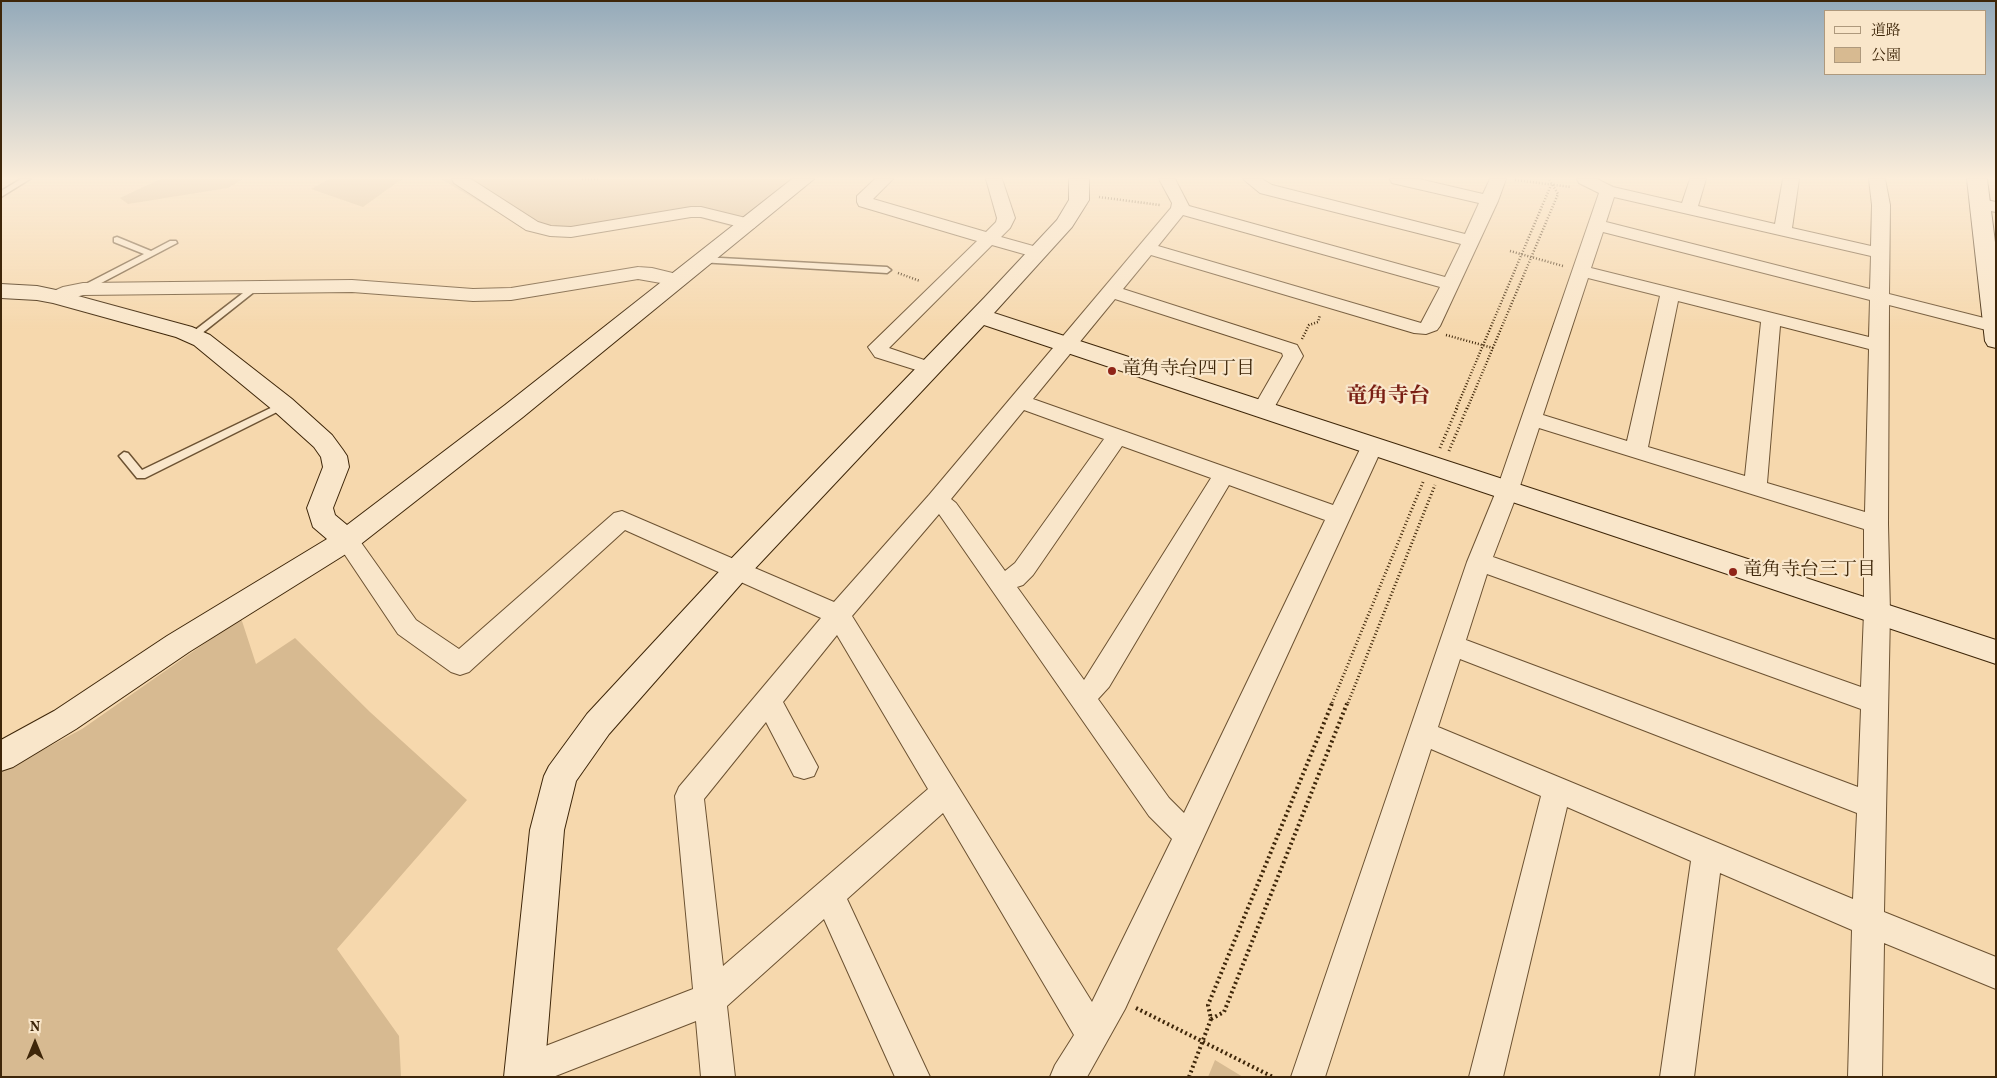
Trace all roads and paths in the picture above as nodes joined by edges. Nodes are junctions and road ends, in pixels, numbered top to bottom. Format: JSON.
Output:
{"nodes":[{"id":1,"x":544,"y":229,"type":"edge"},
{"id":2,"x":587,"y":229,"type":"edge"},
{"id":3,"x":741,"y":229,"type":"edge"},
{"id":4,"x":958,"y":229,"type":"edge"},
{"id":5,"x":997,"y":229,"type":"edge"},
{"id":6,"x":1059,"y":229,"type":"edge"},
{"id":7,"x":1163,"y":229,"type":"edge"},
{"id":8,"x":1253,"y":229,"type":"edge"},
{"id":9,"x":1425,"y":229,"type":"edge"},
{"id":10,"x":1477,"y":229,"type":"edge"},
{"id":11,"x":1532,"y":229,"type":"edge"},
{"id":12,"x":1543,"y":229,"type":"edge"},
{"id":13,"x":1595,"y":229,"type":"edge"},
{"id":14,"x":1613,"y":229,"type":"edge"},
{"id":15,"x":1776,"y":229,"type":"edge"},
{"id":16,"x":1880,"y":229,"type":"edge"},
{"id":17,"x":1989,"y":229,"type":"edge"},
{"id":18,"x":1783,"y":231,"type":"joint"},
{"id":19,"x":988,"y":238,"type":"junction"},
{"id":20,"x":117,"y":240,"type":"dead end"},
{"id":21,"x":1471,"y":241,"type":"junction"},
{"id":22,"x":173,"y":243,"type":"dead end"},
{"id":23,"x":1147,"y":248,"type":"junction"},
{"id":24,"x":1510,"y":251,"type":"dead end"},
{"id":25,"x":1038,"y":253,"type":"junction"},
{"id":26,"x":1880,"y":253,"type":"junction"},
{"id":27,"x":151,"y":254,"type":"junction"},
{"id":28,"x":1521,"y":256,"type":"junction"},
{"id":29,"x":1530,"y":258,"type":"junction"},
{"id":30,"x":702,"y":260,"type":"junction"},
{"id":31,"x":890,"y":271,"type":"joint"},
{"id":32,"x":1581,"y":271,"type":"junction"},
{"id":33,"x":678,"y":280,"type":"junction"},
{"id":34,"x":923,"y":282,"type":"dead end"},
{"id":35,"x":1450,"y":284,"type":"junction"},
{"id":36,"x":256,"y":286,"type":"junction"},
{"id":37,"x":83,"y":289,"type":"junction"},
{"id":38,"x":1,"y":291,"type":"edge"},
{"id":39,"x":1111,"y":291,"type":"junction"},
{"id":40,"x":1670,"y":294,"type":"junction"},
{"id":41,"x":56,"y":297,"type":"junction"},
{"id":42,"x":1881,"y":298,"type":"junction"},
{"id":43,"x":1326,"y":301,"type":"junction"},
{"id":44,"x":980,"y":316,"type":"junction"},
{"id":45,"x":1772,"y":319,"type":"junction"},
{"id":46,"x":1426,"y":328,"type":"junction"},
{"id":47,"x":1995,"y":334,"type":"edge"},
{"id":48,"x":193,"y":336,"type":"junction"},
{"id":49,"x":1066,"y":344,"type":"junction"},
{"id":50,"x":1484,"y":345,"type":"junction"},
{"id":51,"x":1878,"y":345,"type":"junction"},
{"id":52,"x":1493,"y":348,"type":"junction"},
{"id":53,"x":1290,"y":349,"type":"junction"},
{"id":54,"x":929,"y":368,"type":"junction"},
{"id":55,"x":1019,"y":401,"type":"junction"},
{"id":56,"x":283,"y":405,"type":"junction"},
{"id":57,"x":1263,"y":410,"type":"junction"},
{"id":58,"x":1532,"y":420,"type":"junction"},
{"id":59,"x":1117,"y":437,"type":"junction"},
{"id":60,"x":1372,"y":446,"type":"junction"},
{"id":61,"x":1636,"y":451,"type":"junction"},
{"id":62,"x":1438,"y":454,"type":"dead end"},
{"id":63,"x":124,"y":456,"type":"dead end"},
{"id":64,"x":1447,"y":456,"type":"dead end"},
{"id":65,"x":1426,"y":474,"type":"dead end"},
{"id":66,"x":1224,"y":475,"type":"junction"},
{"id":67,"x":1438,"y":478,"type":"dead end"},
{"id":68,"x":1755,"y":487,"type":"junction"},
{"id":69,"x":1508,"y":489,"type":"junction"},
{"id":70,"x":937,"y":501,"type":"junction"},
{"id":71,"x":1339,"y":516,"type":"junction"},
{"id":72,"x":1876,"y":524,"type":"junction"},
{"id":73,"x":348,"y":540,"type":"junction"},
{"id":74,"x":1479,"y":562,"type":"junction"},
{"id":75,"x":738,"y":569,"type":"junction"},
{"id":76,"x":1000,"y":583,"type":"junction"},
{"id":77,"x":1877,"y":613,"type":"junction"},
{"id":78,"x":838,"y":615,"type":"junction"},
{"id":79,"x":1452,"y":645,"type":"junction"},
{"id":80,"x":1996,"y":652,"type":"edge"},
{"id":81,"x":1080,"y":696,"type":"junction"},
{"id":82,"x":768,"y":700,"type":"junction"},
{"id":83,"x":1874,"y":703,"type":"junction"},
{"id":84,"x":1423,"y":733,"type":"junction"},
{"id":85,"x":1,"y":757,"type":"edge"},
{"id":86,"x":804,"y":767,"type":"dead end"},
{"id":87,"x":1557,"y":790,"type":"junction"},
{"id":88,"x":946,"y":792,"type":"junction"},
{"id":89,"x":1871,"y":805,"type":"junction"},
{"id":90,"x":1189,"y":834,"type":"junction"},
{"id":91,"x":1707,"y":853,"type":"junction"},
{"id":92,"x":829,"y":895,"type":"junction"},
{"id":93,"x":1868,"y":921,"type":"junction"},
{"id":94,"x":1996,"y":973,"type":"edge"},
{"id":95,"x":1113,"y":997,"type":"junction"},
{"id":96,"x":710,"y":999,"type":"junction"},
{"id":97,"x":1211,"y":1019,"type":"junction"},
{"id":98,"x":1093,"y":1035,"type":"junction"},
{"id":99,"x":1203,"y":1041,"type":"junction"},
{"id":100,"x":524,"y":1074,"type":"edge"},
{"id":101,"x":718,"y":1077,"type":"edge"},
{"id":102,"x":913,"y":1077,"type":"edge"},
{"id":103,"x":1067,"y":1077,"type":"edge"},
{"id":104,"x":1189,"y":1077,"type":"edge"},
{"id":105,"x":1272,"y":1077,"type":"edge"},
{"id":106,"x":1308,"y":1077,"type":"edge"},
{"id":107,"x":1486,"y":1077,"type":"edge"},
{"id":108,"x":1677,"y":1077,"type":"edge"},
{"id":109,"x":1865,"y":1077,"type":"edge"}],
"edges":[{"from":1,"to":2,"type":"street"},
{"from":3,"to":30,"type":"street"},
{"from":4,"to":19,"type":"street"},
{"from":5,"to":19,"type":"street"},
{"from":6,"to":25,"type":"street"},
{"from":7,"to":23,"type":"street"},
{"from":8,"to":35,"type":"street"},
{"from":9,"to":21,"type":"street"},
{"from":10,"to":21,"type":"street"},
{"from":11,"to":28,"type":"path"},
{"from":12,"to":29,"type":"path"},
{"from":13,"to":32,"type":"street"},
{"from":14,"to":42,"type":"street"},
{"from":15,"to":18,"type":"street"},
{"from":16,"to":26,"type":"street"},
{"from":17,"to":47,"type":"street"},
{"from":18,"to":26,"type":"street"},
{"from":19,"to":25,"type":"street"},
{"from":19,"to":54,"type":"street"},
{"from":20,"to":27,"type":"lane"},
{"from":21,"to":35,"type":"street"},
{"from":22,"to":27,"type":"lane"},
{"from":23,"to":39,"type":"street"},
{"from":23,"to":43,"type":"street"},
{"from":24,"to":28,"type":"path"},
{"from":25,"to":44,"type":"street"},
{"from":26,"to":42,"type":"street"},
{"from":27,"to":37,"type":"lane"},
{"from":28,"to":29,"type":"path"},
{"from":28,"to":50,"type":"path"},
{"from":29,"to":32,"type":"path"},
{"from":29,"to":52,"type":"path"},
{"from":30,"to":31,"type":"lane"},
{"from":30,"to":33,"type":"street"},
{"from":31,"to":34,"type":"path"},
{"from":32,"to":40,"type":"street"},
{"from":32,"to":58,"type":"street"},
{"from":33,"to":36,"type":"street"},
{"from":33,"to":73,"type":"street"},
{"from":35,"to":46,"type":"street"},
{"from":36,"to":37,"type":"street"},
{"from":36,"to":48,"type":"lane"},
{"from":37,"to":41,"type":"street"},
{"from":38,"to":41,"type":"street"},
{"from":39,"to":49,"type":"street"},
{"from":39,"to":53,"type":"street"},
{"from":40,"to":45,"type":"street"},
{"from":40,"to":61,"type":"street"},
{"from":41,"to":48,"type":"street"},
{"from":42,"to":47,"type":"street"},
{"from":42,"to":51,"type":"street"},
{"from":43,"to":46,"type":"street"},
{"from":43,"to":53,"type":"path"},
{"from":44,"to":49,"type":"street"},
{"from":44,"to":54,"type":"street"},
{"from":45,"to":51,"type":"street"},
{"from":45,"to":68,"type":"street"},
{"from":46,"to":50,"type":"path"},
{"from":48,"to":56,"type":"street"},
{"from":49,"to":55,"type":"street"},
{"from":49,"to":57,"type":"street"},
{"from":50,"to":52,"type":"path"},
{"from":50,"to":62,"type":"path"},
{"from":51,"to":72,"type":"street"},
{"from":52,"to":64,"type":"path"},
{"from":53,"to":57,"type":"street"},
{"from":54,"to":75,"type":"street"},
{"from":55,"to":59,"type":"street"},
{"from":55,"to":70,"type":"street"},
{"from":56,"to":63,"type":"lane"},
{"from":56,"to":73,"type":"street"},
{"from":57,"to":60,"type":"street"},
{"from":58,"to":61,"type":"street"},
{"from":58,"to":69,"type":"street"},
{"from":59,"to":66,"type":"street"},
{"from":59,"to":76,"type":"street"},
{"from":60,"to":69,"type":"street"},
{"from":60,"to":71,"type":"street"},
{"from":61,"to":68,"type":"street"},
{"from":65,"to":97,"type":"path"},
{"from":66,"to":71,"type":"street"},
{"from":66,"to":81,"type":"street"},
{"from":67,"to":97,"type":"path"},
{"from":68,"to":72,"type":"street"},
{"from":69,"to":74,"type":"street"},
{"from":69,"to":77,"type":"street"},
{"from":70,"to":76,"type":"street"},
{"from":70,"to":78,"type":"street"},
{"from":71,"to":90,"type":"street"},
{"from":72,"to":77,"type":"street"},
{"from":73,"to":75,"type":"street"},
{"from":73,"to":85,"type":"street"},
{"from":74,"to":79,"type":"street"},
{"from":74,"to":83,"type":"street"},
{"from":75,"to":78,"type":"street"},
{"from":75,"to":100,"type":"street"},
{"from":76,"to":81,"type":"street"},
{"from":77,"to":80,"type":"street"},
{"from":77,"to":83,"type":"street"},
{"from":78,"to":82,"type":"street"},
{"from":78,"to":88,"type":"street"},
{"from":79,"to":84,"type":"street"},
{"from":79,"to":89,"type":"street"},
{"from":81,"to":90,"type":"street"},
{"from":82,"to":86,"type":"street"},
{"from":82,"to":96,"type":"street"},
{"from":83,"to":89,"type":"street"},
{"from":84,"to":87,"type":"street"},
{"from":84,"to":106,"type":"street"},
{"from":87,"to":91,"type":"street"},
{"from":87,"to":107,"type":"street"},
{"from":88,"to":92,"type":"street"},
{"from":88,"to":98,"type":"street"},
{"from":89,"to":93,"type":"street"},
{"from":90,"to":95,"type":"street"},
{"from":91,"to":93,"type":"street"},
{"from":91,"to":108,"type":"street"},
{"from":92,"to":96,"type":"street"},
{"from":92,"to":102,"type":"street"},
{"from":93,"to":94,"type":"street"},
{"from":93,"to":109,"type":"street"},
{"from":95,"to":98,"type":"street"},
{"from":95,"to":99,"type":"path"},
{"from":96,"to":100,"type":"street"},
{"from":96,"to":101,"type":"street"},
{"from":97,"to":99,"type":"path"},
{"from":98,"to":103,"type":"street"},
{"from":99,"to":104,"type":"path"},
{"from":99,"to":105,"type":"path"}]}
